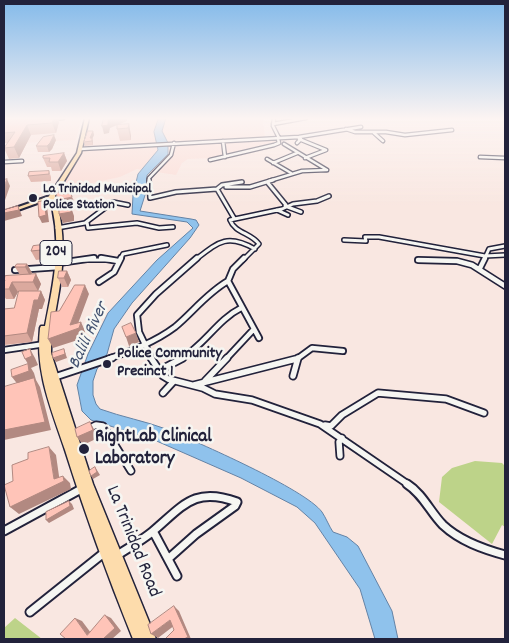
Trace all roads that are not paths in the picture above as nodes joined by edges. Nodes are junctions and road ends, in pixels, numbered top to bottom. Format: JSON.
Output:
{"nodes":[{"id":1,"x":95,"y":148,"type":"edge"},
{"id":2,"x":172,"y":148,"type":"edge"},
{"id":3,"x":224,"y":148,"type":"edge"},
{"id":4,"x":259,"y":148,"type":"edge"},
{"id":5,"x":290,"y":148,"type":"edge"},
{"id":6,"x":319,"y":148,"type":"edge"},
{"id":7,"x":80,"y":149,"type":"joint"},
{"id":8,"x":297,"y":153,"type":"junction"},
{"id":9,"x":480,"y":156,"type":"dead end"},
{"id":10,"x":226,"y":157,"type":"junction"},
{"id":11,"x":304,"y":158,"type":"junction"},
{"id":12,"x":505,"y":158,"type":"edge"},
{"id":13,"x":267,"y":159,"type":"dead end"},
{"id":14,"x":210,"y":160,"type":"dead end"},
{"id":15,"x":22,"y":161,"type":"dead end"},
{"id":16,"x":4,"y":162,"type":"edge"},
{"id":17,"x":273,"y":163,"type":"junction"},
{"id":18,"x":291,"y":173,"type":"dead end"},
{"id":19,"x":242,"y":182,"type":"dead end"},
{"id":20,"x":268,"y":183,"type":"junction"},
{"id":21,"x":217,"y":189,"type":"junction"},
{"id":22,"x":329,"y":196,"type":"dead end"},
{"id":23,"x":50,"y":197,"type":"junction"},
{"id":24,"x":128,"y":204,"type":"dead end"},
{"id":25,"x":286,"y":206,"type":"junction"},
{"id":26,"x":277,"y":210,"type":"junction"},
{"id":27,"x":301,"y":212,"type":"dead end"},
{"id":28,"x":4,"y":213,"type":"edge"},
{"id":29,"x":288,"y":215,"type":"dead end"},
{"id":30,"x":234,"y":218,"type":"junction"},
{"id":31,"x":87,"y":222,"type":"junction"},
{"id":32,"x":173,"y":227,"type":"dead end"},
{"id":33,"x":59,"y":228,"type":"junction"},
{"id":34,"x":344,"y":240,"type":"dead end"},
{"id":35,"x":167,"y":245,"type":"dead end"},
{"id":36,"x":505,"y":246,"type":"edge"},
{"id":37,"x":255,"y":249,"type":"junction"},
{"id":38,"x":505,"y":255,"type":"edge"},
{"id":39,"x":485,"y":256,"type":"junction"},
{"id":40,"x":418,"y":260,"type":"dead end"},
{"id":41,"x":118,"y":261,"type":"junction"},
{"id":42,"x":480,"y":268,"type":"junction"},
{"id":43,"x":57,"y":269,"type":"junction"},
{"id":44,"x":15,"y":270,"type":"edge"},
{"id":45,"x":228,"y":281,"type":"junction"},
{"id":46,"x":99,"y":282,"type":"dead end"},
{"id":47,"x":505,"y":286,"type":"edge"},
{"id":48,"x":241,"y":308,"type":"junction"},
{"id":49,"x":254,"y":329,"type":"junction"},
{"id":50,"x":259,"y":338,"type":"dead end"},
{"id":51,"x":144,"y":343,"type":"junction"},
{"id":52,"x":44,"y":345,"type":"junction"},
{"id":53,"x":4,"y":350,"type":"edge"},
{"id":54,"x":342,"y":350,"type":"dead end"},
{"id":55,"x":296,"y":360,"type":"junction"},
{"id":56,"x":160,"y":370,"type":"junction"},
{"id":57,"x":293,"y":376,"type":"dead end"},
{"id":58,"x":51,"y":379,"type":"junction"},
{"id":59,"x":173,"y":382,"type":"junction"},
{"id":60,"x":204,"y":382,"type":"junction"},
{"id":61,"x":192,"y":386,"type":"junction"},
{"id":62,"x":163,"y":393,"type":"dead end"},
{"id":63,"x":484,"y":413,"type":"dead end"},
{"id":64,"x":320,"y":424,"type":"junction"},
{"id":65,"x":83,"y":431,"type":"edge"},
{"id":66,"x":342,"y":438,"type":"junction"},
{"id":67,"x":340,"y":456,"type":"dead end"},
{"id":68,"x":130,"y":472,"type":"dead end"},
{"id":69,"x":85,"y":487,"type":"junction"},
{"id":70,"x":4,"y":531,"type":"edge"},
{"id":71,"x":153,"y":531,"type":"junction"},
{"id":72,"x":111,"y":554,"type":"junction"},
{"id":73,"x":505,"y":555,"type":"edge"},
{"id":74,"x":168,"y":559,"type":"junction"},
{"id":75,"x":177,"y":576,"type":"dead end"},
{"id":76,"x":30,"y":612,"type":"dead end"},
{"id":77,"x":139,"y":639,"type":"edge"},
{"id":78,"x":150,"y":639,"type":"edge"}],
"edges":[{"from":1,"to":7,"type":"street"},
{"from":2,"to":21,"type":"street"},
{"from":3,"to":10,"type":"street"},
{"from":4,"to":10,"type":"street"},
{"from":5,"to":8,"type":"street"},
{"from":6,"to":11,"type":"street"},
{"from":7,"to":23,"type":"highway"},
{"from":8,"to":11,"type":"street"},
{"from":8,"to":17,"type":"street"},
{"from":9,"to":12,"type":"street"},
{"from":10,"to":14,"type":"street"},
{"from":11,"to":20,"type":"street"},
{"from":13,"to":17,"type":"street"},
{"from":15,"to":16,"type":"street"},
{"from":17,"to":18,"type":"street"},
{"from":19,"to":21,"type":"street"},
{"from":20,"to":21,"type":"street"},
{"from":20,"to":25,"type":"street"},
{"from":21,"to":30,"type":"street"},
{"from":22,"to":25,"type":"street"},
{"from":23,"to":28,"type":"main road"},
{"from":23,"to":33,"type":"highway","name":"La Trinidad Road","number":"204"},
{"from":24,"to":31,"type":"street"},
{"from":25,"to":26,"type":"street"},
{"from":25,"to":27,"type":"street"},
{"from":26,"to":29,"type":"street"},
{"from":26,"to":30,"type":"street"},
{"from":30,"to":37,"type":"street"},
{"from":31,"to":32,"type":"street"},
{"from":31,"to":33,"type":"street"},
{"from":33,"to":43,"type":"highway","name":"La Trinidad Road","number":"204"},
{"from":34,"to":39,"type":"street"},
{"from":35,"to":41,"type":"street"},
{"from":36,"to":39,"type":"street"},
{"from":37,"to":45,"type":"street"},
{"from":37,"to":51,"type":"street"},
{"from":38,"to":39,"type":"street"},
{"from":39,"to":42,"type":"street"},
{"from":40,"to":42,"type":"street"},
{"from":41,"to":43,"type":"street"},
{"from":41,"to":46,"type":"street"},
{"from":42,"to":47,"type":"street"},
{"from":43,"to":44,"type":"street"},
{"from":43,"to":52,"type":"highway","name":"La Trinidad Road","number":"204"},
{"from":45,"to":48,"type":"street"},
{"from":45,"to":51,"type":"street"},
{"from":48,"to":49,"type":"street"},
{"from":48,"to":56,"type":"street"},
{"from":49,"to":50,"type":"street"},
{"from":49,"to":60,"type":"street"},
{"from":51,"to":56,"type":"street"},
{"from":51,"to":58,"type":"street"},
{"from":52,"to":53,"type":"street"},
{"from":52,"to":58,"type":"highway","name":"La Trinidad Road","number":"204"},
{"from":54,"to":55,"type":"street"},
{"from":55,"to":57,"type":"street"},
{"from":55,"to":60,"type":"street"},
{"from":56,"to":59,"type":"street"},
{"from":58,"to":69,"type":"highway","name":"La Trinidad Road","number":"204"},
{"from":59,"to":61,"type":"street"},
{"from":59,"to":62,"type":"street"},
{"from":60,"to":61,"type":"street"},
{"from":61,"to":64,"type":"street"},
{"from":63,"to":64,"type":"street"},
{"from":64,"to":66,"type":"street"},
{"from":65,"to":68,"type":"street"},
{"from":66,"to":67,"type":"street"},
{"from":66,"to":73,"type":"street"},
{"from":69,"to":70,"type":"street"},
{"from":69,"to":72,"type":"highway","name":"La Trinidad Road","number":"204"},
{"from":71,"to":72,"type":"street"},
{"from":71,"to":74,"type":"street"},
{"from":71,"to":74,"type":"street"},
{"from":72,"to":76,"type":"street"},
{"from":72,"to":77,"type":"highway","name":"La Trinidad Road","number":"204"},
{"from":72,"to":78,"type":"highway","name":"La Trinidad Road","number":"204"},
{"from":74,"to":75,"type":"street"}]}
